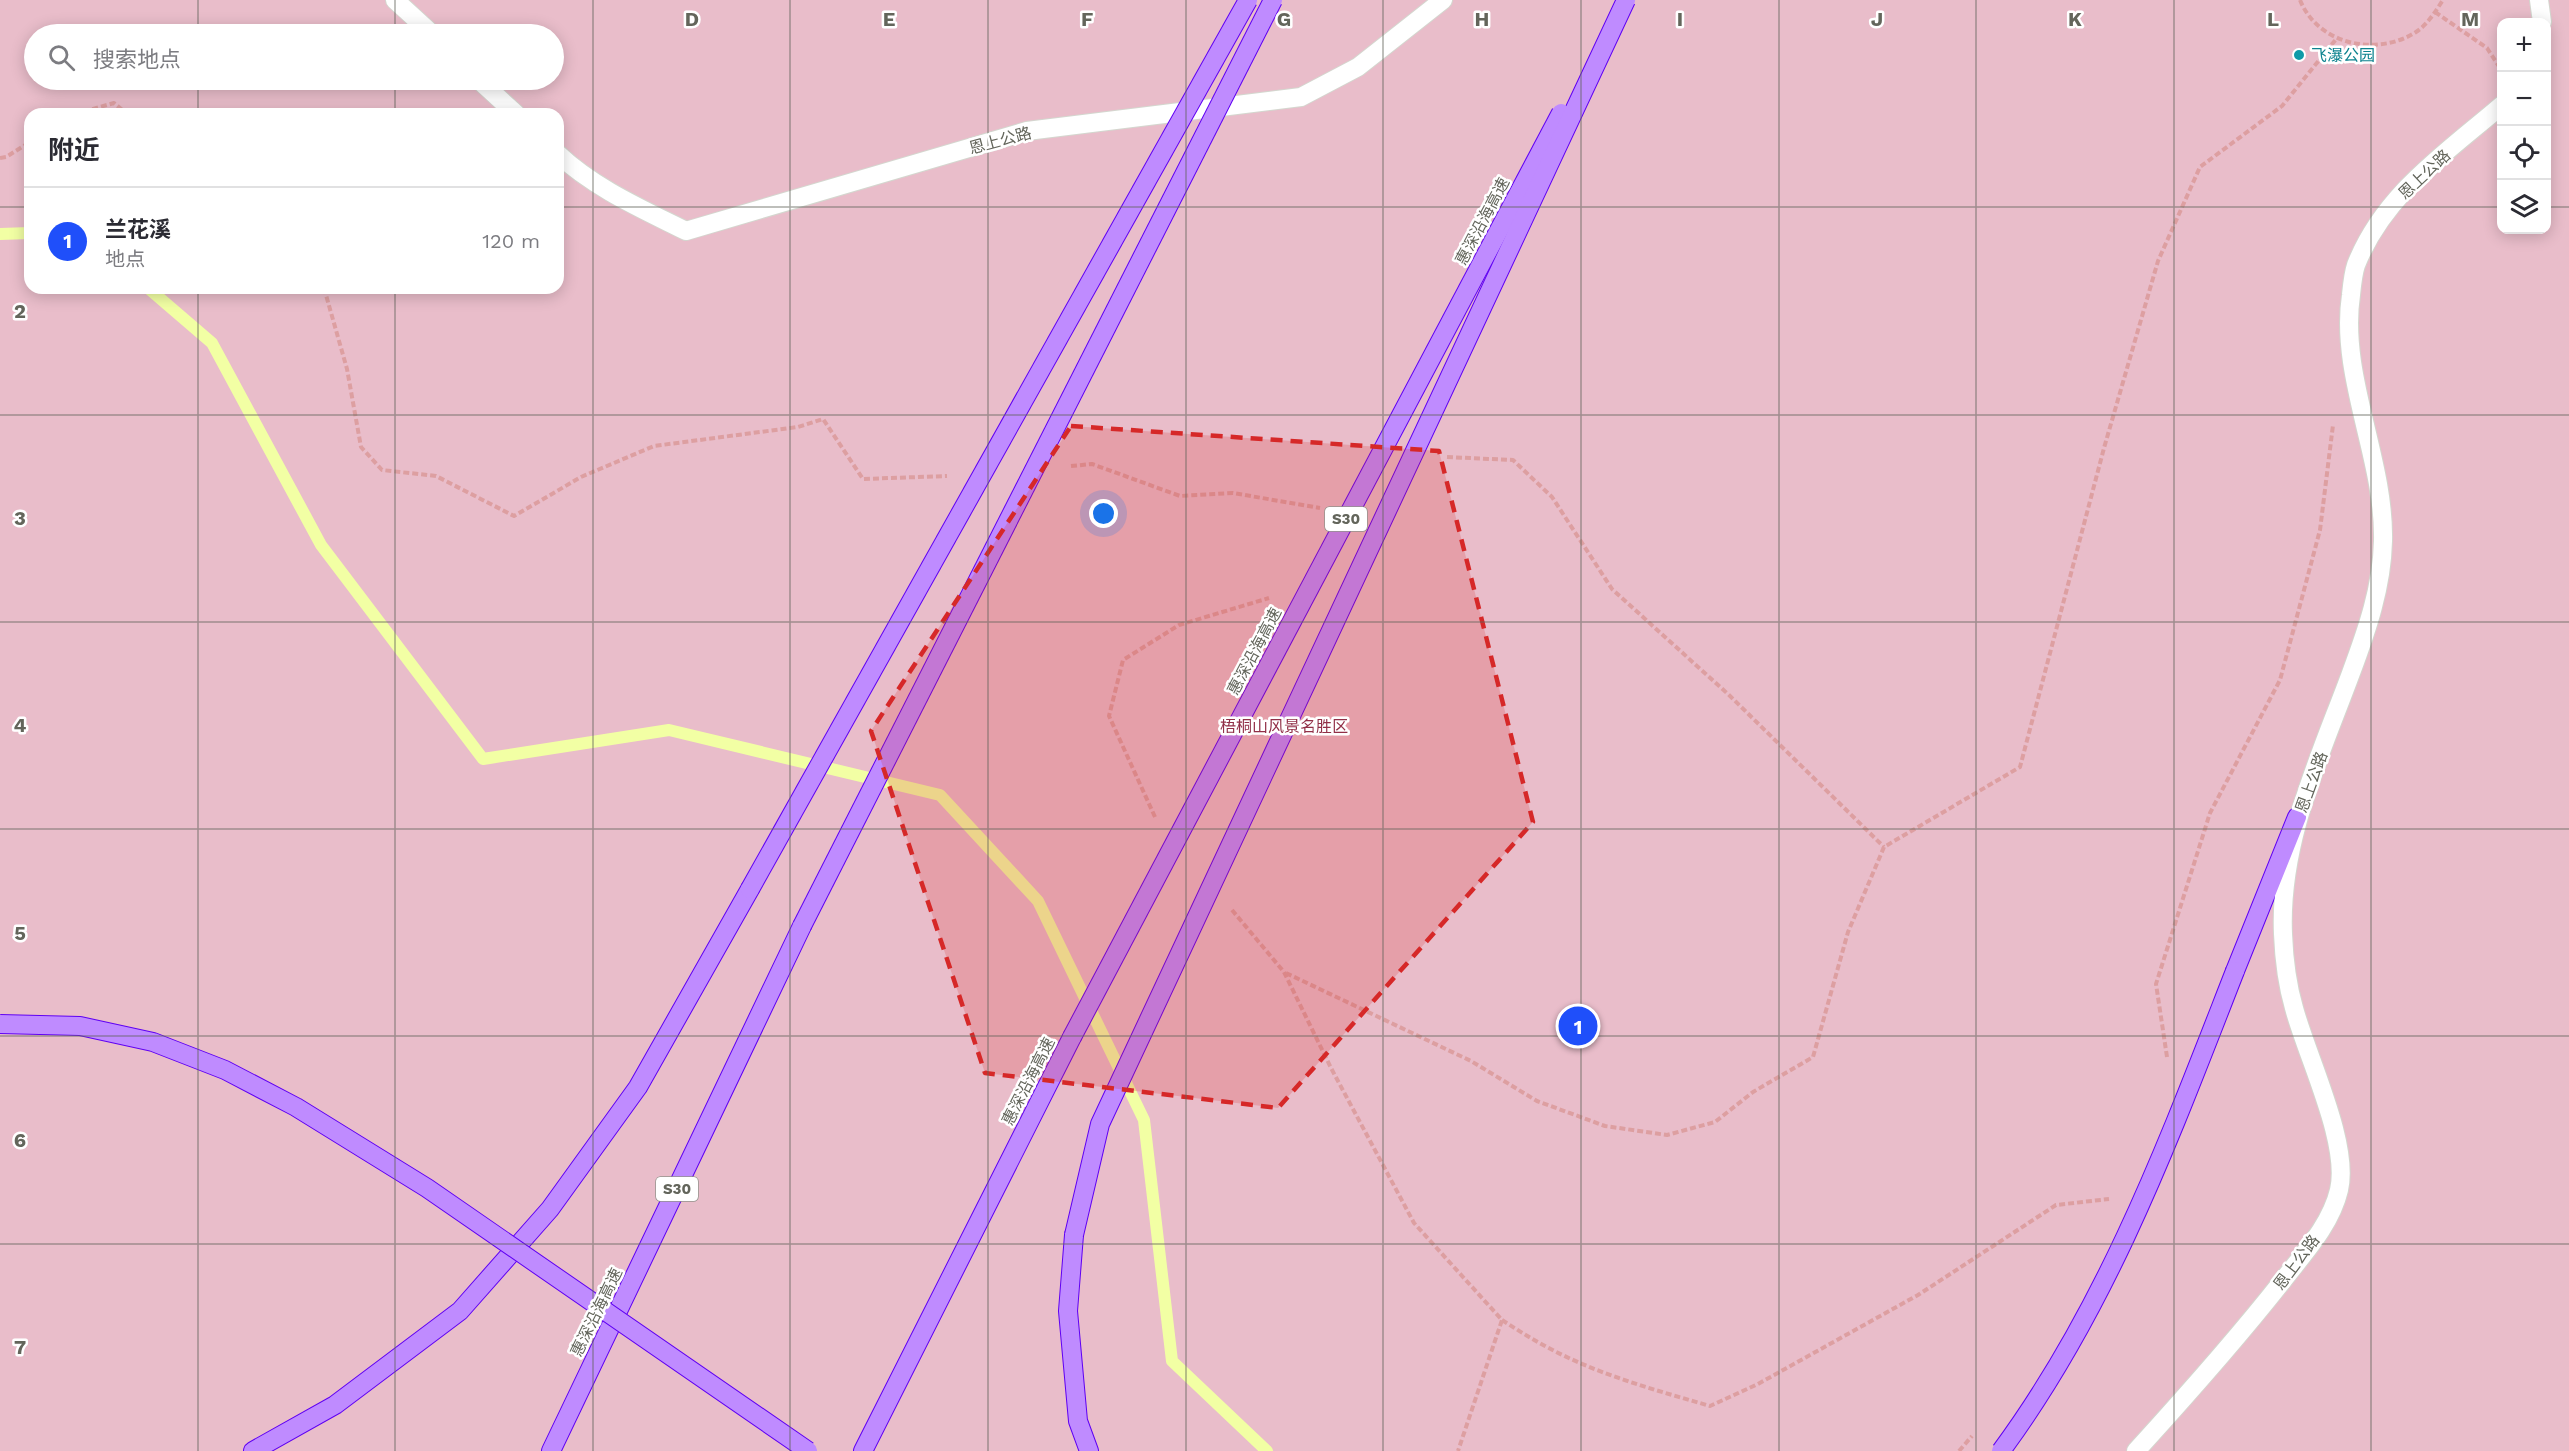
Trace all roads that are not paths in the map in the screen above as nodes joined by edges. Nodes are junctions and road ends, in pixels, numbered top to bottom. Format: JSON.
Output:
{"nodes":[{"id":1,"x":395,"y":0,"type":"edge"},
{"id":2,"x":1248,"y":0,"type":"edge"},
{"id":3,"x":1273,"y":0,"type":"edge"},
{"id":4,"x":1443,"y":0,"type":"edge"},
{"id":5,"x":1620,"y":0,"type":"edge"},
{"id":6,"x":1626,"y":0,"type":"edge"},
{"id":7,"x":2540,"y":0,"type":"edge"},
{"id":8,"x":2542,"y":18,"type":"edge"},
{"id":9,"x":421,"y":24,"type":"edge"},
{"id":10,"x":490,"y":90,"type":"edge"},
{"id":11,"x":509,"y":108,"type":"edge"},
{"id":12,"x":2497,"y":109,"type":"edge"},
{"id":13,"x":564,"y":160,"type":"edge"},
{"id":14,"x":2298,"y":817,"type":"junction"},
{"id":15,"x":0,"y":1024,"type":"edge"},
{"id":16,"x":253,"y":1451,"type":"edge"},
{"id":17,"x":551,"y":1451,"type":"edge"},
{"id":18,"x":808,"y":1451,"type":"edge"},
{"id":19,"x":863,"y":1451,"type":"edge"},
{"id":20,"x":1089,"y":1451,"type":"edge"},
{"id":21,"x":2001,"y":1451,"type":"edge"},
{"id":22,"x":2136,"y":1451,"type":"edge"}],
"edges":[{"from":1,"to":9,"type":"street"},
{"from":2,"to":16,"type":"highway","bridge":true},
{"from":3,"to":17,"type":"highway","name":"惠深沿海高速","number":"S30","bridge":true},
{"from":4,"to":13,"type":"street","name":"恩上公路"},
{"from":5,"to":19,"type":"highway","name":"惠深沿海高速","number":"S30","bridge":true},
{"from":6,"to":20,"type":"highway","bridge":true},
{"from":7,"to":8,"type":"street"},
{"from":10,"to":11,"type":"street"},
{"from":12,"to":14,"type":"street","name":"恩上公路"},
{"from":14,"to":21,"type":"highway","bridge":true},
{"from":14,"to":22,"type":"street","name":"恩上公路"},
{"from":15,"to":18,"type":"highway","bridge":true}]}
